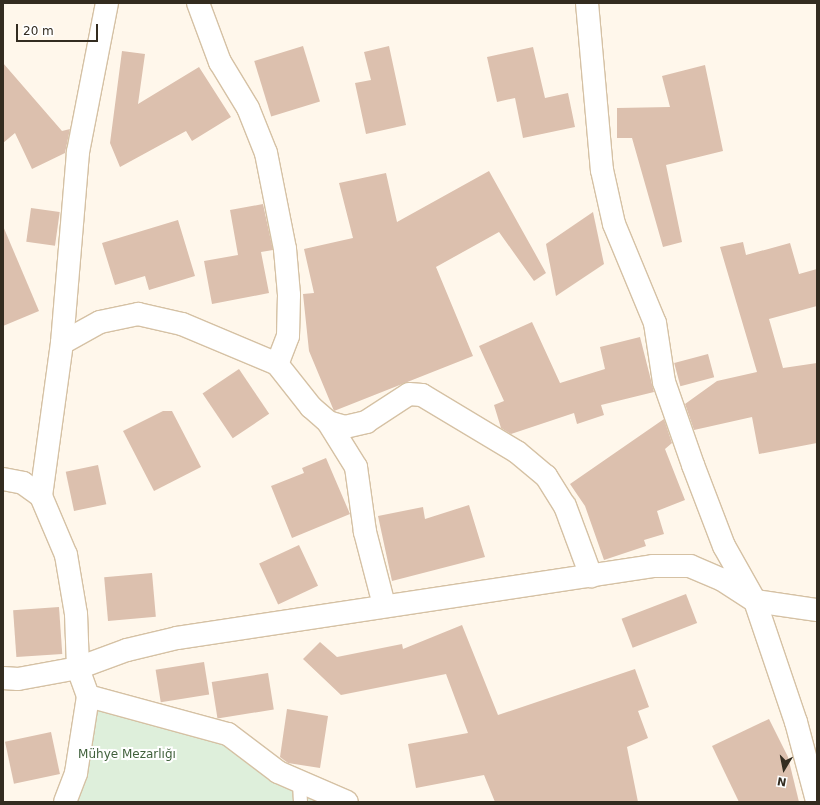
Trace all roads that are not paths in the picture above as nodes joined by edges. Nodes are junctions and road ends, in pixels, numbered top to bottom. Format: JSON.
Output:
{"nodes":[{"id":1,"x":107,"y":3,"type":"edge"},
{"id":2,"x":198,"y":3,"type":"edge"},
{"id":3,"x":587,"y":3,"type":"edge"},
{"id":4,"x":62,"y":343,"type":"junction"},
{"id":5,"x":277,"y":364,"type":"junction"},
{"id":6,"x":328,"y":422,"type":"junction"},
{"id":7,"x":3,"y":479,"type":"edge"},
{"id":8,"x":41,"y":496,"type":"junction"},
{"id":9,"x":591,"y":576,"type":"junction"},
{"id":10,"x":755,"y":601,"type":"junction"},
{"id":11,"x":384,"y":605,"type":"junction"},
{"id":12,"x":817,"y":610,"type":"edge"},
{"id":13,"x":78,"y":668,"type":"junction"},
{"id":14,"x":3,"y":678,"type":"edge"},
{"id":15,"x":88,"y":696,"type":"junction"},
{"id":16,"x":299,"y":792,"type":"edge"},
{"id":17,"x":65,"y":802,"type":"edge"},
{"id":18,"x":347,"y":802,"type":"edge"},
{"id":19,"x":817,"y":802,"type":"edge"}],
"edges":[{"from":1,"to":4,"type":"street"},
{"from":2,"to":5,"type":"street"},
{"from":3,"to":10,"type":"street"},
{"from":4,"to":5,"type":"street"},
{"from":4,"to":8,"type":"street"},
{"from":5,"to":6,"type":"street"},
{"from":6,"to":9,"type":"street"},
{"from":6,"to":11,"type":"street"},
{"from":7,"to":8,"type":"street"},
{"from":8,"to":13,"type":"street"},
{"from":9,"to":10,"type":"street"},
{"from":9,"to":11,"type":"street"},
{"from":10,"to":12,"type":"street"},
{"from":10,"to":19,"type":"street"},
{"from":11,"to":13,"type":"street"},
{"from":13,"to":14,"type":"street"},
{"from":13,"to":15,"type":"street"},
{"from":15,"to":16,"type":"street"},
{"from":15,"to":17,"type":"street"},
{"from":16,"to":18,"type":"street"}]}
